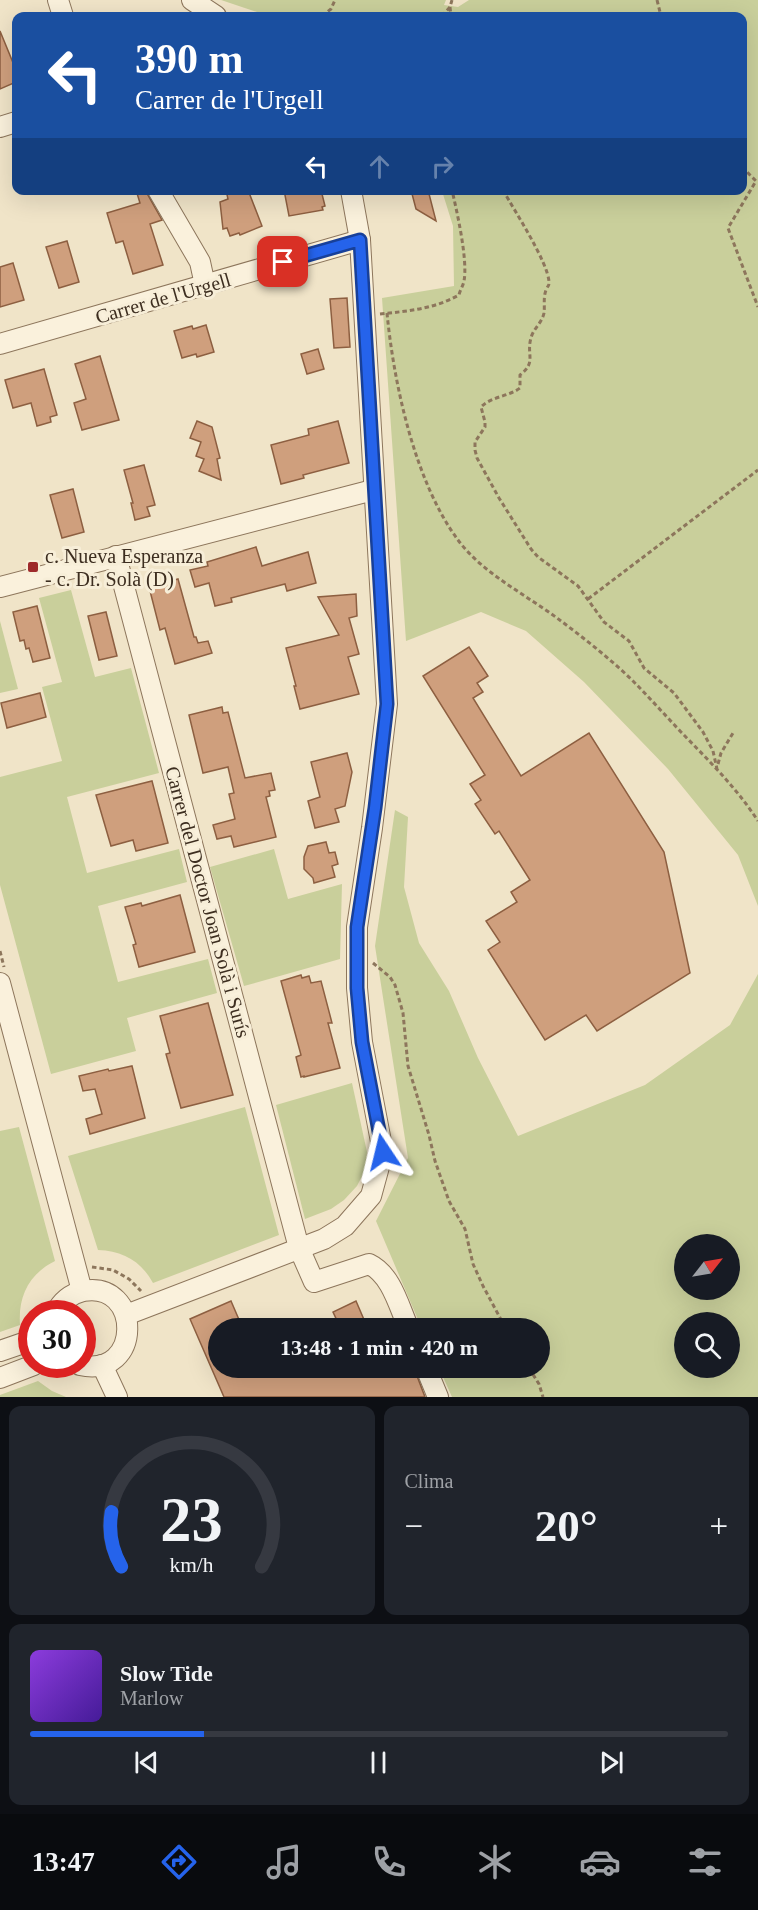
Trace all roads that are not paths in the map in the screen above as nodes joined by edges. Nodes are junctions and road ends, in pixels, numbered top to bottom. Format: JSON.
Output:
{"nodes":[{"id":1,"x":192,"y":0,"type":"edge"},
{"id":2,"x":210,"y":12,"type":"edge"},
{"id":3,"x":161,"y":195,"type":"edge"},
{"id":4,"x":352,"y":195,"type":"edge"},
{"id":5,"x":360,"y":240,"type":"junction"},
{"id":6,"x":205,"y":285,"type":"junction"},
{"id":7,"x":0,"y":344,"type":"edge"},
{"id":8,"x":373,"y":490,"type":"junction"},
{"id":9,"x":116,"y":556,"type":"junction"},
{"id":10,"x":0,"y":587,"type":"edge"},
{"id":11,"x":0,"y":983,"type":"edge"},
{"id":12,"x":299,"y":1248,"type":"junction"},
{"id":13,"x":82,"y":1291,"type":"junction"},
{"id":14,"x":66,"y":1300,"type":"edge"},
{"id":15,"x":126,"y":1315,"type":"junction"},
{"id":16,"x":404,"y":1318,"type":"edge"},
{"id":17,"x":18,"y":1345,"type":"edge"},
{"id":18,"x":0,"y":1351,"type":"edge"},
{"id":19,"x":102,"y":1365,"type":"junction"},
{"id":20,"x":96,"y":1366,"type":"edge"},
{"id":21,"x":18,"y":1371,"type":"edge"},
{"id":22,"x":0,"y":1378,"type":"edge"},
{"id":23,"x":430,"y":1378,"type":"edge"},
{"id":24,"x":117,"y":1397,"type":"edge"},
{"id":25,"x":438,"y":1397,"type":"edge"}],
"edges":[{"from":1,"to":2,"type":"street"},
{"from":3,"to":6,"type":"street"},
{"from":4,"to":5,"type":"street"},
{"from":5,"to":6,"type":"street","name":"Carrer de l'Urgell"},
{"from":5,"to":8,"type":"street"},
{"from":6,"to":7,"type":"street","name":"Carrer de l'Urgell"},
{"from":8,"to":9,"type":"street"},
{"from":8,"to":12,"type":"street"},
{"from":9,"to":10,"type":"street"},
{"from":9,"to":12,"type":"street","name":"Carrer del Doctor Joan Solà i Surís"},
{"from":11,"to":13,"type":"street"},
{"from":12,"to":15,"type":"street"},
{"from":12,"to":16,"type":"street","name":"Carrer del Doctor Joan Solà i Surís"},
{"from":13,"to":14,"type":"street"},
{"from":13,"to":15,"type":"street"},
{"from":15,"to":19,"type":"street"},
{"from":17,"to":18,"type":"street"},
{"from":19,"to":20,"type":"street"},
{"from":19,"to":24,"type":"street"},
{"from":21,"to":22,"type":"street"},
{"from":23,"to":25,"type":"street"}]}
